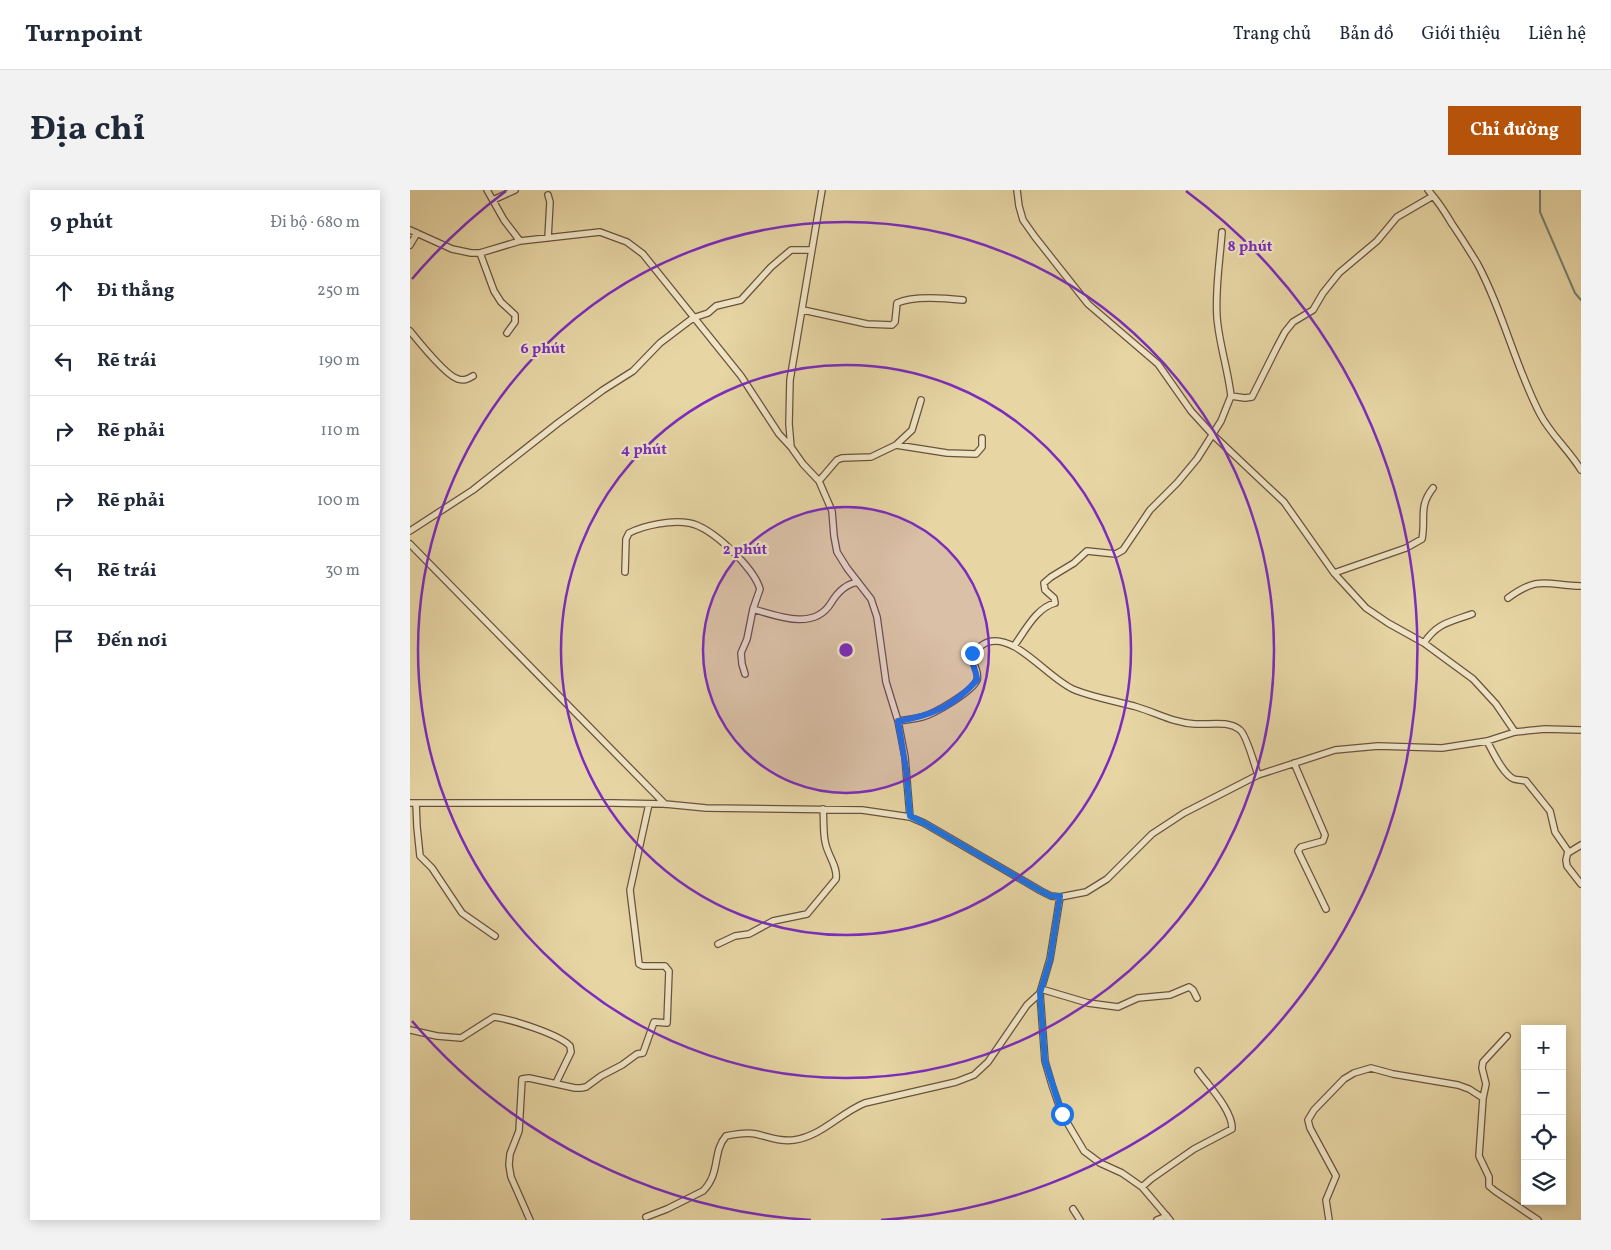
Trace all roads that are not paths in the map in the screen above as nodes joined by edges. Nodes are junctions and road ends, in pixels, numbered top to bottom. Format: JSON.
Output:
{"nodes":[{"id":1,"x":487,"y":190,"type":"edge"},
{"id":2,"x":514,"y":190,"type":"edge"},
{"id":3,"x":822,"y":190,"type":"edge"},
{"id":4,"x":1017,"y":190,"type":"edge"},
{"id":5,"x":1428,"y":190,"type":"edge"},
{"id":6,"x":548,"y":195,"type":"dead end"},
{"id":7,"x":1433,"y":196,"type":"junction"},
{"id":8,"x":492,"y":200,"type":"junction"},
{"id":9,"x":410,"y":230,"type":"edge"},
{"id":10,"x":1222,"y":232,"type":"dead end"},
{"id":11,"x":417,"y":233,"type":"junction"},
{"id":12,"x":548,"y":238,"type":"junction"},
{"id":13,"x":520,"y":241,"type":"junction"},
{"id":14,"x":410,"y":245,"type":"edge"},
{"id":15,"x":811,"y":250,"type":"junction"},
{"id":16,"x":480,"y":253,"type":"junction"},
{"id":17,"x":963,"y":300,"type":"dead end"},
{"id":18,"x":803,"y":310,"type":"junction"},
{"id":19,"x":693,"y":318,"type":"junction"},
{"id":20,"x":410,"y":331,"type":"edge"},
{"id":21,"x":507,"y":333,"type":"dead end"},
{"id":22,"x":473,"y":376,"type":"dead end"},
{"id":23,"x":1231,"y":396,"type":"junction"},
{"id":24,"x":921,"y":400,"type":"dead end"},
{"id":25,"x":1212,"y":434,"type":"junction"},
{"id":26,"x":982,"y":438,"type":"dead end"},
{"id":27,"x":896,"y":445,"type":"junction"},
{"id":28,"x":791,"y":447,"type":"junction"},
{"id":29,"x":1581,"y":470,"type":"edge"},
{"id":30,"x":819,"y":481,"type":"junction"},
{"id":31,"x":1433,"y":488,"type":"dead end"},
{"id":32,"x":410,"y":530,"type":"edge"},
{"id":33,"x":410,"y":544,"type":"edge"},
{"id":34,"x":625,"y":572,"type":"dead end"},
{"id":35,"x":1334,"y":573,"type":"junction"},
{"id":36,"x":858,"y":582,"type":"junction"},
{"id":37,"x":1581,"y":586,"type":"edge"},
{"id":38,"x":1508,"y":598,"type":"dead end"},
{"id":39,"x":753,"y":609,"type":"junction"},
{"id":40,"x":1472,"y":614,"type":"dead end"},
{"id":41,"x":1424,"y":643,"type":"junction"},
{"id":42,"x":1014,"y":646,"type":"junction"},
{"id":43,"x":745,"y":674,"type":"dead end"},
{"id":44,"x":898,"y":721,"type":"junction"},
{"id":45,"x":1581,"y":730,"type":"edge"},
{"id":46,"x":1515,"y":732,"type":"junction"},
{"id":47,"x":1487,"y":741,"type":"junction"},
{"id":48,"x":1294,"y":763,"type":"junction"},
{"id":49,"x":1258,"y":775,"type":"junction"},
{"id":50,"x":413,"y":803,"type":"edge"},
{"id":51,"x":649,"y":804,"type":"junction"},
{"id":52,"x":665,"y":804,"type":"junction"},
{"id":53,"x":823,"y":809,"type":"junction"},
{"id":54,"x":910,"y":816,"type":"junction"},
{"id":55,"x":1581,"y":845,"type":"edge"},
{"id":56,"x":1568,"y":854,"type":"junction"},
{"id":57,"x":1581,"y":884,"type":"edge"},
{"id":58,"x":1060,"y":896,"type":"junction"},
{"id":59,"x":1326,"y":909,"type":"dead end"},
{"id":60,"x":495,"y":936,"type":"dead end"},
{"id":61,"x":718,"y":944,"type":"dead end"},
{"id":62,"x":1040,"y":991,"type":"junction"},
{"id":63,"x":1197,"y":998,"type":"dead end"},
{"id":64,"x":410,"y":1030,"type":"edge"},
{"id":65,"x":1507,"y":1036,"type":"dead end"},
{"id":66,"x":1198,"y":1071,"type":"dead end"},
{"id":67,"x":556,"y":1083,"type":"junction"},
{"id":68,"x":1483,"y":1098,"type":"junction"},
{"id":69,"x":1142,"y":1188,"type":"junction"},
{"id":70,"x":1073,"y":1209,"type":"dead end"},
{"id":71,"x":646,"y":1217,"type":"dead end"},
{"id":72,"x":1168,"y":1218,"type":"edge"},
{"id":73,"x":530,"y":1220,"type":"edge"},
{"id":74,"x":1080,"y":1220,"type":"edge"},
{"id":75,"x":1157,"y":1220,"type":"edge"},
{"id":76,"x":1329,"y":1220,"type":"edge"},
{"id":77,"x":1538,"y":1220,"type":"edge"}],
"edges":[{"from":1,"to":8,"type":"street"},
{"from":2,"to":8,"type":"street"},
{"from":3,"to":15,"type":"street"},
{"from":4,"to":25,"type":"street"},
{"from":5,"to":7,"type":"street"},
{"from":6,"to":12,"type":"street"},
{"from":7,"to":23,"type":"street"},
{"from":7,"to":29,"type":"street"},
{"from":8,"to":13,"type":"street"},
{"from":9,"to":11,"type":"street"},
{"from":10,"to":23,"type":"street"},
{"from":11,"to":14,"type":"street"},
{"from":11,"to":16,"type":"street"},
{"from":12,"to":13,"type":"street"},
{"from":12,"to":19,"type":"street"},
{"from":13,"to":16,"type":"street"},
{"from":15,"to":18,"type":"street"},
{"from":15,"to":19,"type":"street"},
{"from":16,"to":21,"type":"street"},
{"from":17,"to":18,"type":"street"},
{"from":18,"to":28,"type":"street"},
{"from":19,"to":28,"type":"street"},
{"from":19,"to":32,"type":"street"},
{"from":20,"to":22,"type":"street"},
{"from":23,"to":25,"type":"street"},
{"from":24,"to":27,"type":"street"},
{"from":25,"to":35,"type":"street"},
{"from":25,"to":42,"type":"street"},
{"from":26,"to":27,"type":"street"},
{"from":27,"to":30,"type":"street"},
{"from":28,"to":30,"type":"street"},
{"from":30,"to":36,"type":"street"},
{"from":31,"to":35,"type":"street"},
{"from":33,"to":52,"type":"street"},
{"from":34,"to":39,"type":"street"},
{"from":35,"to":41,"type":"street"},
{"from":36,"to":39,"type":"street"},
{"from":36,"to":44,"type":"street"},
{"from":37,"to":38,"type":"street"},
{"from":39,"to":43,"type":"street"},
{"from":40,"to":41,"type":"street"},
{"from":41,"to":46,"type":"street"},
{"from":42,"to":44,"type":"street"},
{"from":42,"to":49,"type":"street"},
{"from":44,"to":54,"type":"street"},
{"from":45,"to":46,"type":"street"},
{"from":46,"to":47,"type":"street"},
{"from":47,"to":48,"type":"street"},
{"from":47,"to":56,"type":"street"},
{"from":48,"to":49,"type":"street"},
{"from":48,"to":59,"type":"street"},
{"from":49,"to":58,"type":"street"},
{"from":50,"to":51,"type":"street"},
{"from":50,"to":60,"type":"street"},
{"from":51,"to":52,"type":"street"},
{"from":51,"to":67,"type":"street"},
{"from":52,"to":53,"type":"street"},
{"from":53,"to":54,"type":"street"},
{"from":53,"to":61,"type":"street"},
{"from":54,"to":58,"type":"street"},
{"from":55,"to":56,"type":"street"},
{"from":56,"to":57,"type":"street"},
{"from":58,"to":62,"type":"street"},
{"from":62,"to":63,"type":"street"},
{"from":62,"to":69,"type":"street"},
{"from":62,"to":71,"type":"street"},
{"from":64,"to":67,"type":"street"},
{"from":65,"to":68,"type":"street"},
{"from":66,"to":69,"type":"street"},
{"from":67,"to":73,"type":"street"},
{"from":68,"to":76,"type":"street"},
{"from":68,"to":77,"type":"street"},
{"from":69,"to":72,"type":"street"},
{"from":70,"to":74,"type":"street"},
{"from":72,"to":75,"type":"street"}]}
